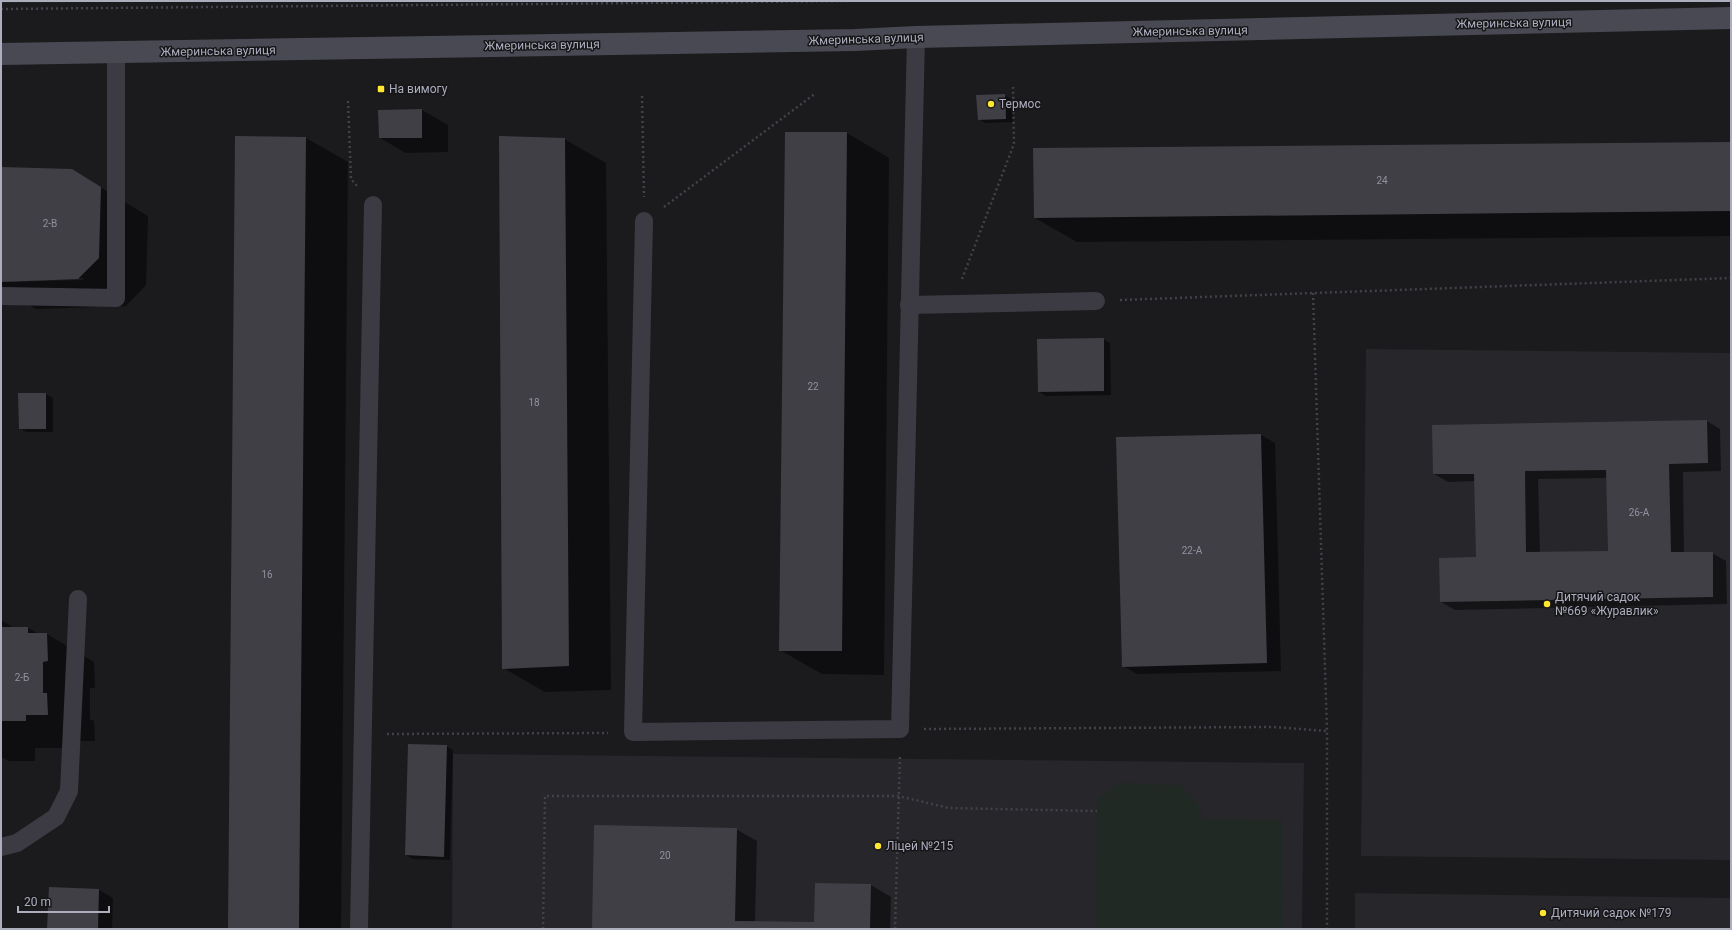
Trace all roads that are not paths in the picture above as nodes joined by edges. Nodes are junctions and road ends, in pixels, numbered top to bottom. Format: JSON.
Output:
{"nodes":[{"id":1,"x":1731,"y":18,"type":"edge"},
{"id":2,"x":916,"y":37,"type":"junction"},
{"id":3,"x":116,"y":53,"type":"junction"},
{"id":4,"x":1,"y":54,"type":"edge"},
{"id":5,"x":373,"y":205,"type":"road end"},
{"id":6,"x":644,"y":221,"type":"road end"},
{"id":7,"x":1,"y":296,"type":"edge"},
{"id":8,"x":1096,"y":301,"type":"road end"},
{"id":9,"x":909,"y":305,"type":"junction"},
{"id":10,"x":78,"y":599,"type":"dead end"},
{"id":11,"x":1,"y":846,"type":"edge"},
{"id":12,"x":359,"y":929,"type":"edge"}],
"edges":[{"from":1,"to":2,"type":"main road","name":"Жмеринська вулиця"},
{"from":2,"to":3,"type":"main road","name":"Жмеринська вулиця"},
{"from":2,"to":9,"type":"lane"},
{"from":3,"to":4,"type":"main road","name":"Жмеринська вулиця"},
{"from":3,"to":7,"type":"lane"},
{"from":5,"to":12,"type":"lane"},
{"from":6,"to":9,"type":"lane"},
{"from":8,"to":9,"type":"lane"},
{"from":10,"to":11,"type":"lane"}]}
